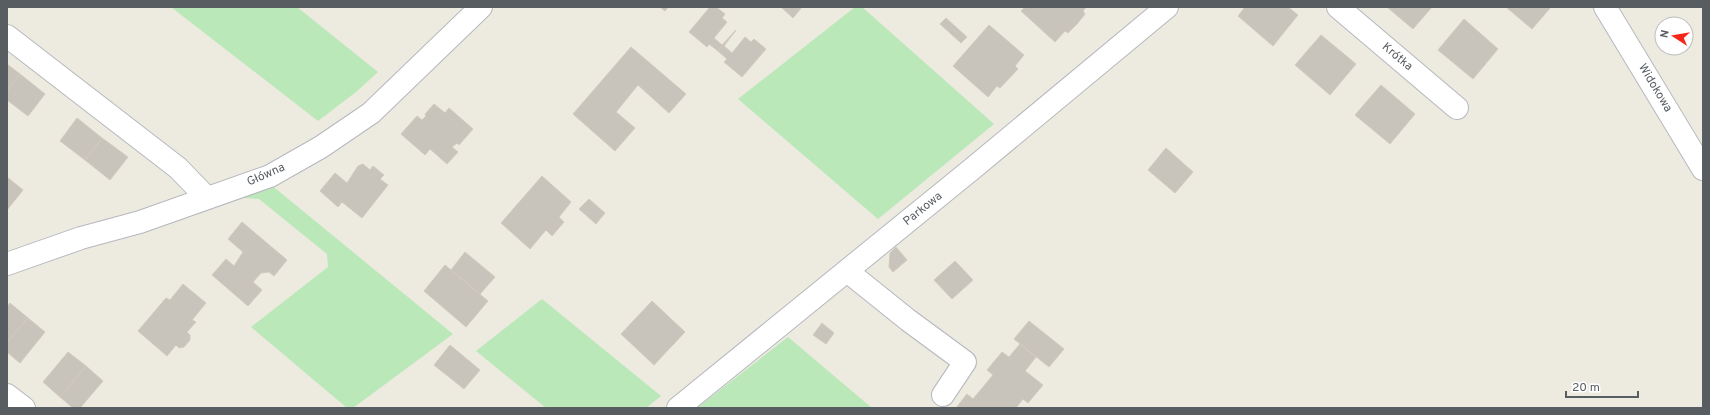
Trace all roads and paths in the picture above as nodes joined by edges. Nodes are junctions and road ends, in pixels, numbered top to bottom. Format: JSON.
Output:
{"nodes":[{"id":1,"x":481,"y":7,"type":"edge"},
{"id":2,"x":1166,"y":7,"type":"edge"},
{"id":3,"x":1338,"y":7,"type":"edge"},
{"id":4,"x":1605,"y":7,"type":"edge"},
{"id":5,"x":7,"y":36,"type":"edge"},
{"id":6,"x":1457,"y":108,"type":"dead end"},
{"id":7,"x":1703,"y":169,"type":"edge"},
{"id":8,"x":207,"y":198,"type":"junction"},
{"id":9,"x":7,"y":264,"type":"edge"},
{"id":10,"x":847,"y":271,"type":"junction"},
{"id":11,"x":7,"y":395,"type":"edge"},
{"id":12,"x":944,"y":395,"type":"dead end"},
{"id":13,"x":24,"y":408,"type":"edge"},
{"id":14,"x":678,"y":408,"type":"edge"}],
"edges":[{"from":1,"to":8,"type":"street","name":"Główna"},
{"from":2,"to":10,"type":"street","name":"Parkowa"},
{"from":3,"to":6,"type":"street","name":"Krótka"},
{"from":4,"to":7,"type":"street","name":"Widokowa"},
{"from":5,"to":8,"type":"street"},
{"from":8,"to":9,"type":"street","name":"Główna"},
{"from":10,"to":12,"type":"street"},
{"from":10,"to":14,"type":"street","name":"Parkowa"},
{"from":11,"to":13,"type":"street"}]}
